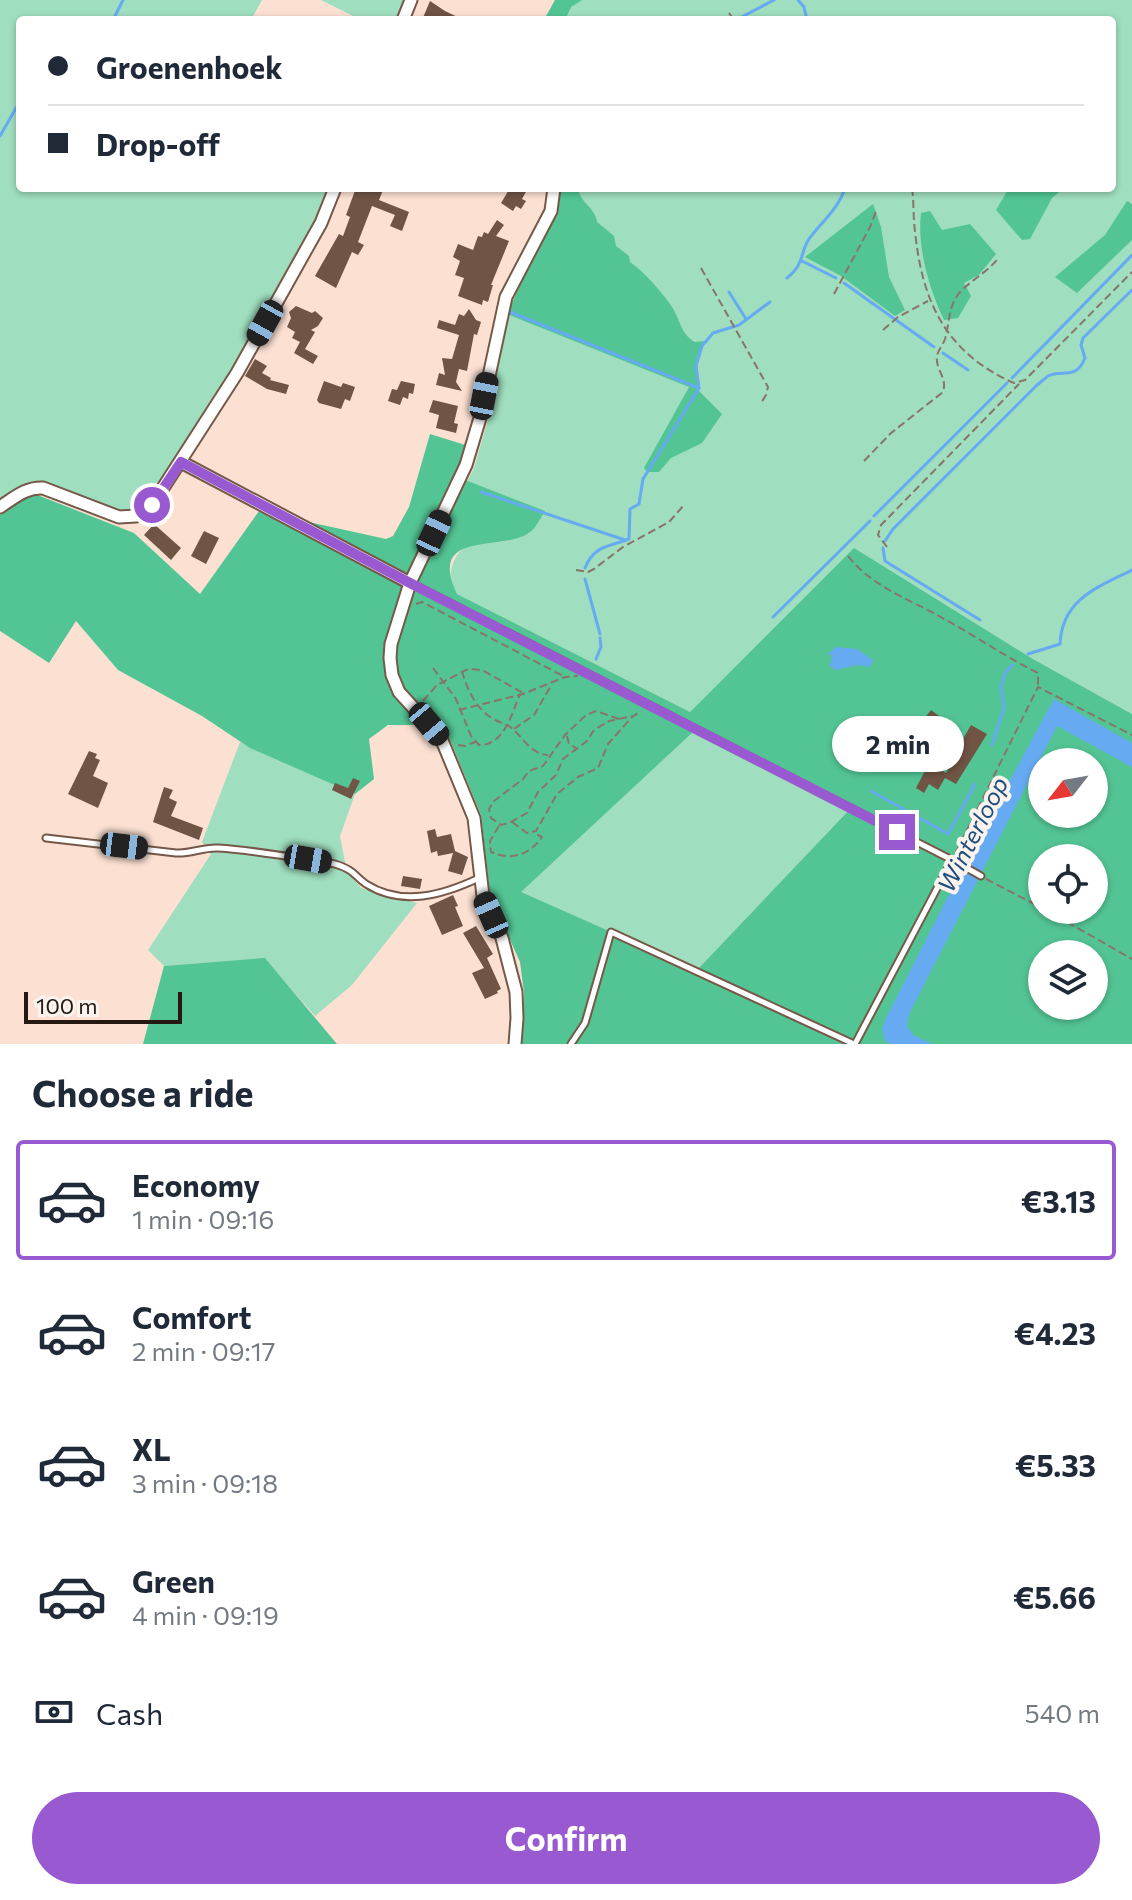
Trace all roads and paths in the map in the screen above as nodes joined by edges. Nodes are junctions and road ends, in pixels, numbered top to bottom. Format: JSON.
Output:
{"nodes":[{"id":1,"x":729,"y":13,"type":"dead end"},
{"id":2,"x":731,"y":16,"type":"edge"},
{"id":3,"x":333,"y":192,"type":"edge"},
{"id":4,"x":553,"y":192,"type":"edge"},
{"id":5,"x":912,"y":192,"type":"edge"},
{"id":6,"x":877,"y":209,"type":"dead end"},
{"id":7,"x":999,"y":257,"type":"dead end"},
{"id":8,"x":701,"y":268,"type":"dead end"},
{"id":9,"x":1132,"y":272,"type":"edge"},
{"id":10,"x":834,"y":294,"type":"dead end"},
{"id":11,"x":930,"y":300,"type":"junction"},
{"id":12,"x":883,"y":330,"type":"dead end"},
{"id":13,"x":946,"y":331,"type":"junction"},
{"id":14,"x":1019,"y":383,"type":"junction"},
{"id":15,"x":761,"y":403,"type":"dead end"},
{"id":16,"x":864,"y":461,"type":"dead end"},
{"id":17,"x":181,"y":462,"type":"junction"},
{"id":18,"x":684,"y":505,"type":"dead end"},
{"id":19,"x":0,"y":507,"type":"edge"},
{"id":20,"x":887,"y":547,"type":"dead end"},
{"id":21,"x":848,"y":556,"type":"dead end"},
{"id":22,"x":576,"y":570,"type":"dead end"},
{"id":23,"x":410,"y":583,"type":"junction"},
{"id":24,"x":414,"y":607,"type":"dead end"},
{"id":25,"x":433,"y":668,"type":"dead end"},
{"id":26,"x":462,"y":671,"type":"junction"},
{"id":27,"x":586,"y":672,"type":"junction"},
{"id":28,"x":565,"y":677,"type":"junction"},
{"id":29,"x":444,"y":682,"type":"junction"},
{"id":30,"x":552,"y":683,"type":"junction"},
{"id":31,"x":1038,"y":687,"type":"junction"},
{"id":32,"x":522,"y":694,"type":"junction"},
{"id":33,"x":416,"y":698,"type":"dead end"},
{"id":34,"x":421,"y":703,"type":"junction"},
{"id":35,"x":478,"y":705,"type":"junction"},
{"id":36,"x":653,"y":706,"type":"junction"},
{"id":37,"x":428,"y":709,"type":"dead end"},
{"id":38,"x":459,"y":710,"type":"junction"},
{"id":39,"x":633,"y":716,"type":"junction"},
{"id":40,"x":619,"y":719,"type":"junction"},
{"id":41,"x":507,"y":725,"type":"junction"},
{"id":42,"x":514,"y":730,"type":"junction"},
{"id":43,"x":568,"y":733,"type":"junction"},
{"id":44,"x":1132,"y":735,"type":"edge"},
{"id":45,"x":453,"y":738,"type":"dead end"},
{"id":46,"x":475,"y":742,"type":"junction"},
{"id":47,"x":577,"y":748,"type":"junction"},
{"id":48,"x":550,"y":755,"type":"junction"},
{"id":49,"x":512,"y":822,"type":"junction"},
{"id":50,"x":500,"y":824,"type":"junction"},
{"id":51,"x":533,"y":833,"type":"junction"},
{"id":52,"x":46,"y":838,"type":"dead end"},
{"id":53,"x":952,"y":860,"type":"junction"},
{"id":54,"x":963,"y":866,"type":"dead end"},
{"id":55,"x":981,"y":876,"type":"joint"},
{"id":56,"x":479,"y":878,"type":"junction"},
{"id":57,"x":1028,"y":901,"type":"edge"},
{"id":58,"x":1070,"y":924,"type":"edge"},
{"id":59,"x":1132,"y":959,"type":"edge"},
{"id":60,"x":515,"y":1044,"type":"edge"},
{"id":61,"x":571,"y":1044,"type":"edge"},
{"id":62,"x":854,"y":1044,"type":"edge"}],
"edges":[{"from":1,"to":2,"type":"path"},
{"from":3,"to":17,"type":"street"},
{"from":4,"to":23,"type":"street"},
{"from":5,"to":11,"type":"path"},
{"from":6,"to":10,"type":"path"},
{"from":7,"to":13,"type":"path"},
{"from":8,"to":15,"type":"path"},
{"from":9,"to":14,"type":"path"},
{"from":11,"to":12,"type":"path"},
{"from":11,"to":13,"type":"path"},
{"from":13,"to":14,"type":"path"},
{"from":13,"to":16,"type":"path"},
{"from":14,"to":20,"type":"path"},
{"from":17,"to":19,"type":"street"},
{"from":17,"to":23,"type":"street"},
{"from":18,"to":22,"type":"path"},
{"from":21,"to":31,"type":"path"},
{"from":23,"to":27,"type":"lane"},
{"from":23,"to":56,"type":"street"},
{"from":24,"to":28,"type":"path"},
{"from":25,"to":29,"type":"path"},
{"from":26,"to":29,"type":"path"},
{"from":26,"to":32,"type":"path"},
{"from":26,"to":35,"type":"path"},
{"from":27,"to":28,"type":"path"},
{"from":27,"to":36,"type":"lane"},
{"from":28,"to":30,"type":"path"},
{"from":29,"to":34,"type":"path"},
{"from":29,"to":38,"type":"path"},
{"from":30,"to":32,"type":"path"},
{"from":30,"to":42,"type":"path"},
{"from":31,"to":44,"type":"path"},
{"from":31,"to":53,"type":"path"},
{"from":32,"to":35,"type":"path"},
{"from":32,"to":41,"type":"path"},
{"from":33,"to":34,"type":"path"},
{"from":34,"to":37,"type":"path"},
{"from":35,"to":38,"type":"path"},
{"from":35,"to":41,"type":"path"},
{"from":36,"to":39,"type":"path"},
{"from":36,"to":53,"type":"lane"},
{"from":38,"to":46,"type":"path"},
{"from":39,"to":40,"type":"path"},
{"from":39,"to":51,"type":"path"},
{"from":40,"to":43,"type":"path"},
{"from":40,"to":47,"type":"path"},
{"from":41,"to":42,"type":"path"},
{"from":41,"to":46,"type":"path"},
{"from":42,"to":48,"type":"path"},
{"from":43,"to":47,"type":"path"},
{"from":43,"to":48,"type":"path"},
{"from":45,"to":46,"type":"path"},
{"from":47,"to":49,"type":"path"},
{"from":48,"to":50,"type":"path"},
{"from":49,"to":50,"type":"path"},
{"from":49,"to":51,"type":"path"},
{"from":50,"to":51,"type":"path"},
{"from":52,"to":56,"type":"lane"},
{"from":53,"to":62,"type":"lane"},
{"from":54,"to":55,"type":"lane"},
{"from":55,"to":57,"type":"path"},
{"from":56,"to":60,"type":"street"},
{"from":58,"to":59,"type":"path"},
{"from":61,"to":62,"type":"lane"}]}
